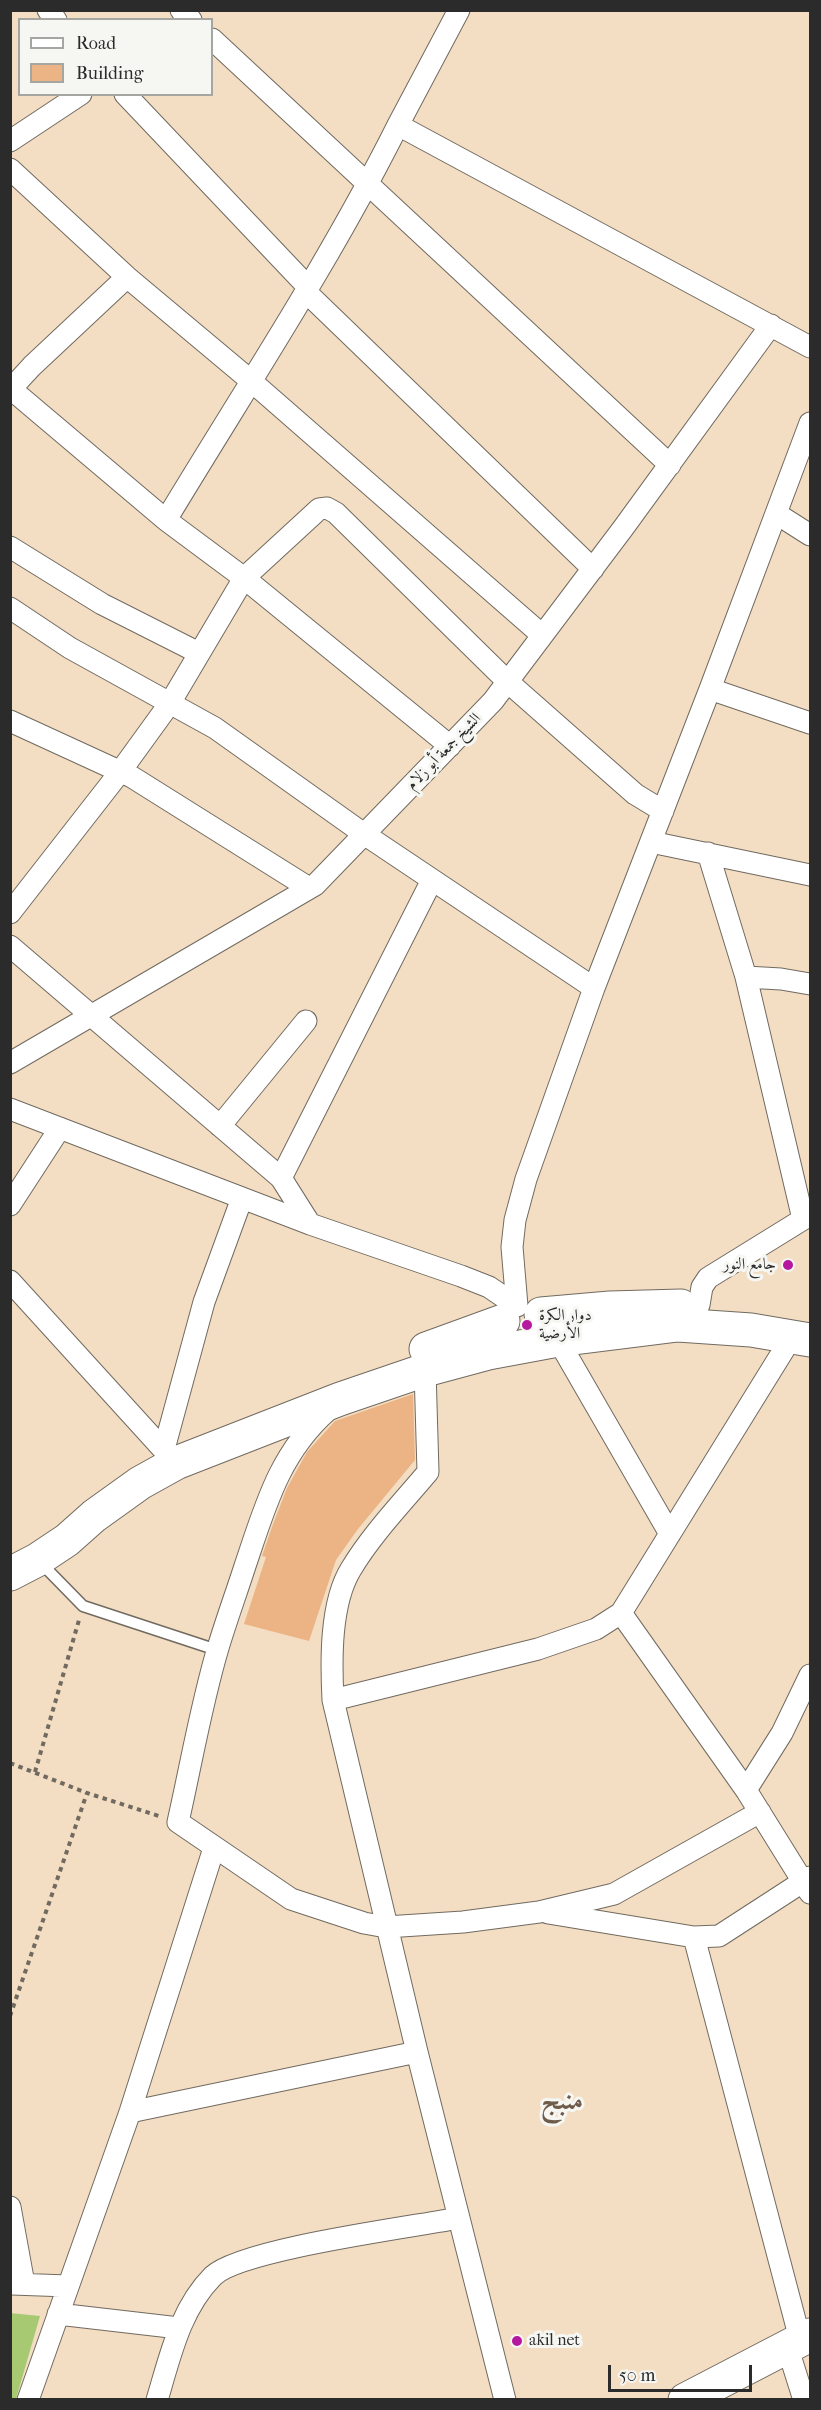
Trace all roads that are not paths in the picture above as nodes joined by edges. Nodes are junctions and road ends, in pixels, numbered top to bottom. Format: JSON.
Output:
{"nodes":[{"id":1,"x":459,"y":10,"type":"edge"},
{"id":2,"x":213,"y":40,"type":"edge"},
{"id":3,"x":78,"y":96,"type":"edge"},
{"id":4,"x":127,"y":96,"type":"edge"},
{"id":5,"x":398,"y":125,"type":"junction"},
{"id":6,"x":10,"y":141,"type":"edge"},
{"id":7,"x":10,"y":169,"type":"edge"},
{"id":8,"x":368,"y":186,"type":"junction"},
{"id":9,"x":127,"y":277,"type":"junction"},
{"id":10,"x":307,"y":289,"type":"junction"},
{"id":11,"x":771,"y":325,"type":"junction"},
{"id":12,"x":810,"y":346,"type":"edge"},
{"id":13,"x":250,"y":380,"type":"junction"},
{"id":14,"x":11,"y":389,"type":"edge"},
{"id":15,"x":808,"y":436,"type":"edge"},
{"id":16,"x":670,"y":465,"type":"junction"},
{"id":17,"x":777,"y":514,"type":"junction"},
{"id":18,"x":166,"y":520,"type":"junction"},
{"id":19,"x":810,"y":535,"type":"edge"},
{"id":20,"x":10,"y":547,"type":"edge"},
{"id":21,"x":593,"y":568,"type":"junction"},
{"id":22,"x":244,"y":578,"type":"junction"},
{"id":23,"x":10,"y":608,"type":"edge"},
{"id":24,"x":542,"y":635,"type":"junction"},
{"id":25,"x":199,"y":653,"type":"junction"},
{"id":26,"x":508,"y":682,"type":"junction"},
{"id":27,"x":710,"y":689,"type":"junction"},
{"id":28,"x":170,"y":703,"type":"junction"},
{"id":29,"x":10,"y":721,"type":"edge"},
{"id":30,"x":810,"y":723,"type":"edge"},
{"id":31,"x":450,"y":746,"type":"junction"},
{"id":32,"x":120,"y":772,"type":"junction"},
{"id":33,"x":663,"y":811,"type":"junction"},
{"id":34,"x":364,"y":834,"type":"junction"},
{"id":35,"x":651,"y":842,"type":"junction"},
{"id":36,"x":708,"y":853,"type":"junction"},
{"id":37,"x":810,"y":875,"type":"edge"},
{"id":38,"x":432,"y":880,"type":"junction"},
{"id":39,"x":309,"y":888,"type":"junction"},
{"id":40,"x":10,"y":913,"type":"edge"},
{"id":41,"x":10,"y":946,"type":"edge"},
{"id":42,"x":746,"y":977,"type":"junction"},
{"id":43,"x":810,"y":984,"type":"edge"},
{"id":44,"x":594,"y":988,"type":"junction"},
{"id":45,"x":91,"y":1016,"type":"junction"},
{"id":46,"x":306,"y":1021,"type":"dead end"},
{"id":47,"x":10,"y":1064,"type":"edge"},
{"id":48,"x":10,"y":1109,"type":"edge"},
{"id":49,"x":220,"y":1126,"type":"junction"},
{"id":50,"x":60,"y":1128,"type":"junction"},
{"id":51,"x":280,"y":1178,"type":"junction"},
{"id":52,"x":242,"y":1198,"type":"junction"},
{"id":53,"x":10,"y":1204,"type":"edge"},
{"id":54,"x":807,"y":1217,"type":"edge"},
{"id":55,"x":310,"y":1224,"type":"junction"},
{"id":56,"x":10,"y":1281,"type":"edge"},
{"id":57,"x":699,"y":1305,"type":"junction"},
{"id":58,"x":529,"y":1326,"type":"junction"},
{"id":59,"x":805,"y":1332,"type":"edge"},
{"id":60,"x":425,"y":1370,"type":"junction"},
{"id":61,"x":340,"y":1398,"type":"junction"},
{"id":62,"x":170,"y":1456,"type":"junction"},
{"id":63,"x":670,"y":1534,"type":"junction"},
{"id":64,"x":20,"y":1562,"type":"edge"},
{"id":65,"x":621,"y":1613,"type":"junction"},
{"id":66,"x":217,"y":1650,"type":"junction"},
{"id":67,"x":810,"y":1675,"type":"edge"},
{"id":68,"x":333,"y":1700,"type":"junction"},
{"id":69,"x":746,"y":1790,"type":"junction"},
{"id":70,"x":760,"y":1812,"type":"junction"},
{"id":71,"x":214,"y":1848,"type":"junction"},
{"id":72,"x":808,"y":1884,"type":"edge"},
{"id":73,"x":539,"y":1912,"type":"junction"},
{"id":74,"x":386,"y":1927,"type":"junction"},
{"id":75,"x":694,"y":1937,"type":"junction"},
{"id":76,"x":417,"y":2052,"type":"junction"},
{"id":77,"x":130,"y":2112,"type":"junction"},
{"id":78,"x":10,"y":2207,"type":"edge"},
{"id":79,"x":459,"y":2218,"type":"junction"},
{"id":80,"x":17,"y":2284,"type":"edge"},
{"id":81,"x":68,"y":2286,"type":"junction"},
{"id":82,"x":58,"y":2314,"type":"junction"},
{"id":83,"x":178,"y":2328,"type":"junction"},
{"id":84,"x":799,"y":2340,"type":"edge"},
{"id":85,"x":28,"y":2400,"type":"edge"},
{"id":86,"x":157,"y":2400,"type":"edge"},
{"id":87,"x":505,"y":2400,"type":"edge"},
{"id":88,"x":685,"y":2400,"type":"edge"},
{"id":89,"x":804,"y":2400,"type":"edge"}],
"edges":[{"from":1,"to":5,"type":"street"},
{"from":2,"to":8,"type":"street"},
{"from":3,"to":6,"type":"street"},
{"from":4,"to":10,"type":"street"},
{"from":5,"to":8,"type":"street"},
{"from":5,"to":11,"type":"street"},
{"from":7,"to":9,"type":"street"},
{"from":8,"to":10,"type":"street"},
{"from":8,"to":16,"type":"street"},
{"from":9,"to":13,"type":"street"},
{"from":9,"to":14,"type":"street"},
{"from":10,"to":13,"type":"street"},
{"from":10,"to":21,"type":"street"},
{"from":11,"to":12,"type":"street"},
{"from":11,"to":16,"type":"street","name":"الشيخ جمعة أبو زلام"},
{"from":13,"to":18,"type":"street"},
{"from":13,"to":24,"type":"street"},
{"from":14,"to":18,"type":"street"},
{"from":15,"to":17,"type":"street"},
{"from":16,"to":21,"type":"street","name":"الشيخ جمعة أبو زلام"},
{"from":17,"to":19,"type":"street"},
{"from":17,"to":27,"type":"street"},
{"from":18,"to":22,"type":"street"},
{"from":20,"to":25,"type":"street"},
{"from":21,"to":24,"type":"street","name":"الشيخ جمعة أبو زلام"},
{"from":22,"to":25,"type":"street"},
{"from":22,"to":26,"type":"street"},
{"from":22,"to":31,"type":"street"},
{"from":23,"to":28,"type":"street"},
{"from":24,"to":26,"type":"street","name":"الشيخ جمعة أبو زلام"},
{"from":25,"to":28,"type":"street"},
{"from":26,"to":31,"type":"street","name":"الشيخ جمعة أبو زلام"},
{"from":26,"to":33,"type":"street"},
{"from":27,"to":30,"type":"street"},
{"from":27,"to":33,"type":"street"},
{"from":28,"to":32,"type":"street"},
{"from":28,"to":34,"type":"street"},
{"from":29,"to":32,"type":"street"},
{"from":31,"to":34,"type":"street","name":"الشيخ جمعة أبو زلام"},
{"from":32,"to":39,"type":"street"},
{"from":32,"to":40,"type":"street"},
{"from":33,"to":35,"type":"street"},
{"from":34,"to":38,"type":"street"},
{"from":34,"to":39,"type":"street","name":"الشيخ جمعة أبو زلام"},
{"from":35,"to":36,"type":"street"},
{"from":35,"to":44,"type":"street"},
{"from":36,"to":37,"type":"street"},
{"from":36,"to":42,"type":"street"},
{"from":38,"to":44,"type":"street"},
{"from":38,"to":51,"type":"street"},
{"from":39,"to":45,"type":"street","name":"الشيخ جمعة أبو زلام"},
{"from":41,"to":45,"type":"street"},
{"from":42,"to":43,"type":"street"},
{"from":42,"to":54,"type":"street"},
{"from":44,"to":58,"type":"street"},
{"from":45,"to":47,"type":"street","name":"الشيخ جمعة أبو زلام"},
{"from":45,"to":49,"type":"street"},
{"from":46,"to":49,"type":"street"},
{"from":48,"to":50,"type":"street"},
{"from":49,"to":51,"type":"street"},
{"from":50,"to":52,"type":"street"},
{"from":50,"to":53,"type":"street"},
{"from":51,"to":55,"type":"street"},
{"from":52,"to":55,"type":"street"},
{"from":52,"to":62,"type":"street"},
{"from":54,"to":57,"type":"street"},
{"from":55,"to":58,"type":"street"},
{"from":56,"to":62,"type":"street"},
{"from":57,"to":58,"type":"main road"},
{"from":57,"to":59,"type":"main road"},
{"from":58,"to":59,"type":"main road"},
{"from":58,"to":60,"type":"main road"},
{"from":58,"to":62,"type":"main road"},
{"from":58,"to":63,"type":"street"},
{"from":59,"to":63,"type":"street"},
{"from":60,"to":61,"type":"main road"},
{"from":60,"to":68,"type":"street"},
{"from":61,"to":62,"type":"main road"},
{"from":61,"to":66,"type":"street"},
{"from":62,"to":64,"type":"main road"},
{"from":63,"to":65,"type":"street"},
{"from":64,"to":66,"type":"lane"},
{"from":65,"to":68,"type":"street"},
{"from":65,"to":69,"type":"street"},
{"from":66,"to":71,"type":"street"},
{"from":67,"to":69,"type":"street"},
{"from":68,"to":74,"type":"street"},
{"from":69,"to":70,"type":"street"},
{"from":70,"to":72,"type":"street"},
{"from":70,"to":73,"type":"street"},
{"from":71,"to":74,"type":"street"},
{"from":71,"to":77,"type":"street"},
{"from":72,"to":75,"type":"street"},
{"from":73,"to":74,"type":"street"},
{"from":73,"to":75,"type":"street"},
{"from":74,"to":76,"type":"street"},
{"from":75,"to":84,"type":"street"},
{"from":76,"to":77,"type":"street"},
{"from":76,"to":79,"type":"street"},
{"from":77,"to":81,"type":"street"},
{"from":78,"to":80,"type":"street"},
{"from":79,"to":83,"type":"street"},
{"from":79,"to":87,"type":"street"},
{"from":80,"to":81,"type":"street"},
{"from":81,"to":82,"type":"street"},
{"from":82,"to":83,"type":"street"},
{"from":82,"to":85,"type":"street"},
{"from":83,"to":86,"type":"street"},
{"from":84,"to":88,"type":"main road"},
{"from":84,"to":89,"type":"street"}]}
